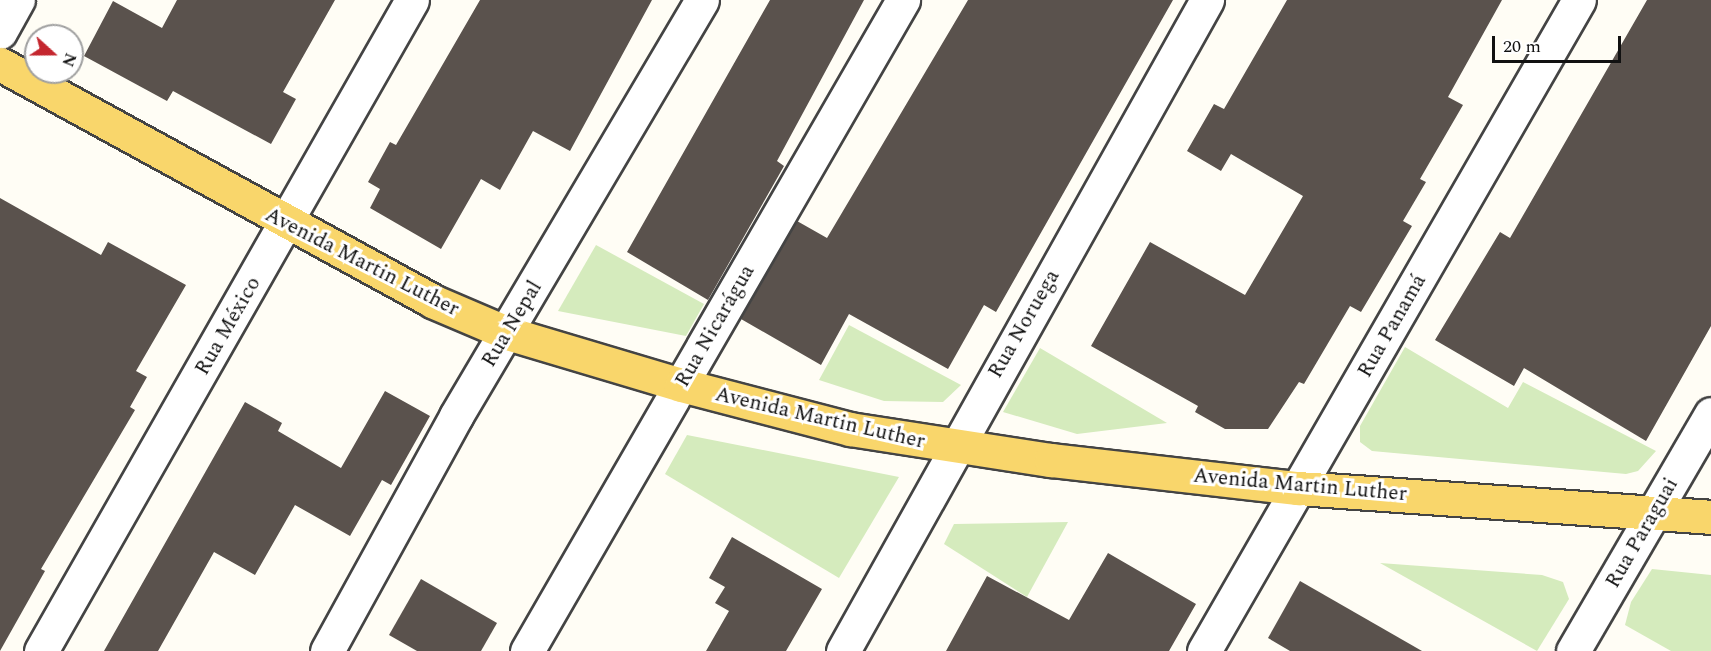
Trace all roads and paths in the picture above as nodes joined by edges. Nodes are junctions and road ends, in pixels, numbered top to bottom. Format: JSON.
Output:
{"nodes":[{"id":1,"x":18,"y":0,"type":"edge"},
{"id":2,"x":412,"y":0,"type":"edge"},
{"id":3,"x":702,"y":0,"type":"edge"},
{"id":4,"x":903,"y":0,"type":"edge"},
{"id":5,"x":1208,"y":0,"type":"edge"},
{"id":6,"x":1579,"y":0,"type":"edge"},
{"id":7,"x":0,"y":32,"type":"edge"},
{"id":8,"x":0,"y":64,"type":"edge"},
{"id":9,"x":286,"y":225,"type":"junction"},
{"id":10,"x":507,"y":333,"type":"junction"},
{"id":11,"x":681,"y":385,"type":"junction"},
{"id":12,"x":1711,"y":414,"type":"edge"},
{"id":13,"x":954,"y":447,"type":"junction"},
{"id":14,"x":1298,"y":488,"type":"junction"},
{"id":15,"x":1656,"y":510,"type":"junction"},
{"id":16,"x":1711,"y":517,"type":"edge"},
{"id":17,"x":40,"y":651,"type":"edge"},
{"id":18,"x":327,"y":651,"type":"edge"},
{"id":19,"x":527,"y":651,"type":"edge"},
{"id":20,"x":843,"y":651,"type":"edge"},
{"id":21,"x":1204,"y":651,"type":"edge"},
{"id":22,"x":1573,"y":651,"type":"edge"}],
"edges":[{"from":1,"to":7,"type":"street"},
{"from":2,"to":9,"type":"street","name":"Rua México"},
{"from":3,"to":10,"type":"street","name":"Rua Nepal"},
{"from":4,"to":11,"type":"street","name":"Rua Nicarágua"},
{"from":5,"to":13,"type":"street","name":"Rua Noruega"},
{"from":6,"to":14,"type":"street","name":"Rua Panamá"},
{"from":8,"to":9,"type":"main road","name":"Avenida Martin Luther"},
{"from":9,"to":10,"type":"main road","name":"Avenida Martin Luther"},
{"from":9,"to":17,"type":"street","name":"Rua México"},
{"from":10,"to":11,"type":"main road","name":"Avenida Martin Luther"},
{"from":10,"to":18,"type":"street","name":"Rua Nepal"},
{"from":11,"to":13,"type":"main road","name":"Avenida Martin Luther"},
{"from":11,"to":19,"type":"street","name":"Rua Nicarágua"},
{"from":12,"to":15,"type":"street","name":"Rua Paraguai"},
{"from":13,"to":14,"type":"main road","name":"Avenida Martin Luther"},
{"from":13,"to":20,"type":"street","name":"Rua Noruega"},
{"from":14,"to":15,"type":"main road","name":"Avenida Martin Luther"},
{"from":14,"to":21,"type":"street","name":"Rua Panamá"},
{"from":15,"to":16,"type":"main road","name":"Avenida Martin Luther"},
{"from":15,"to":22,"type":"street","name":"Rua Paraguai"}]}
